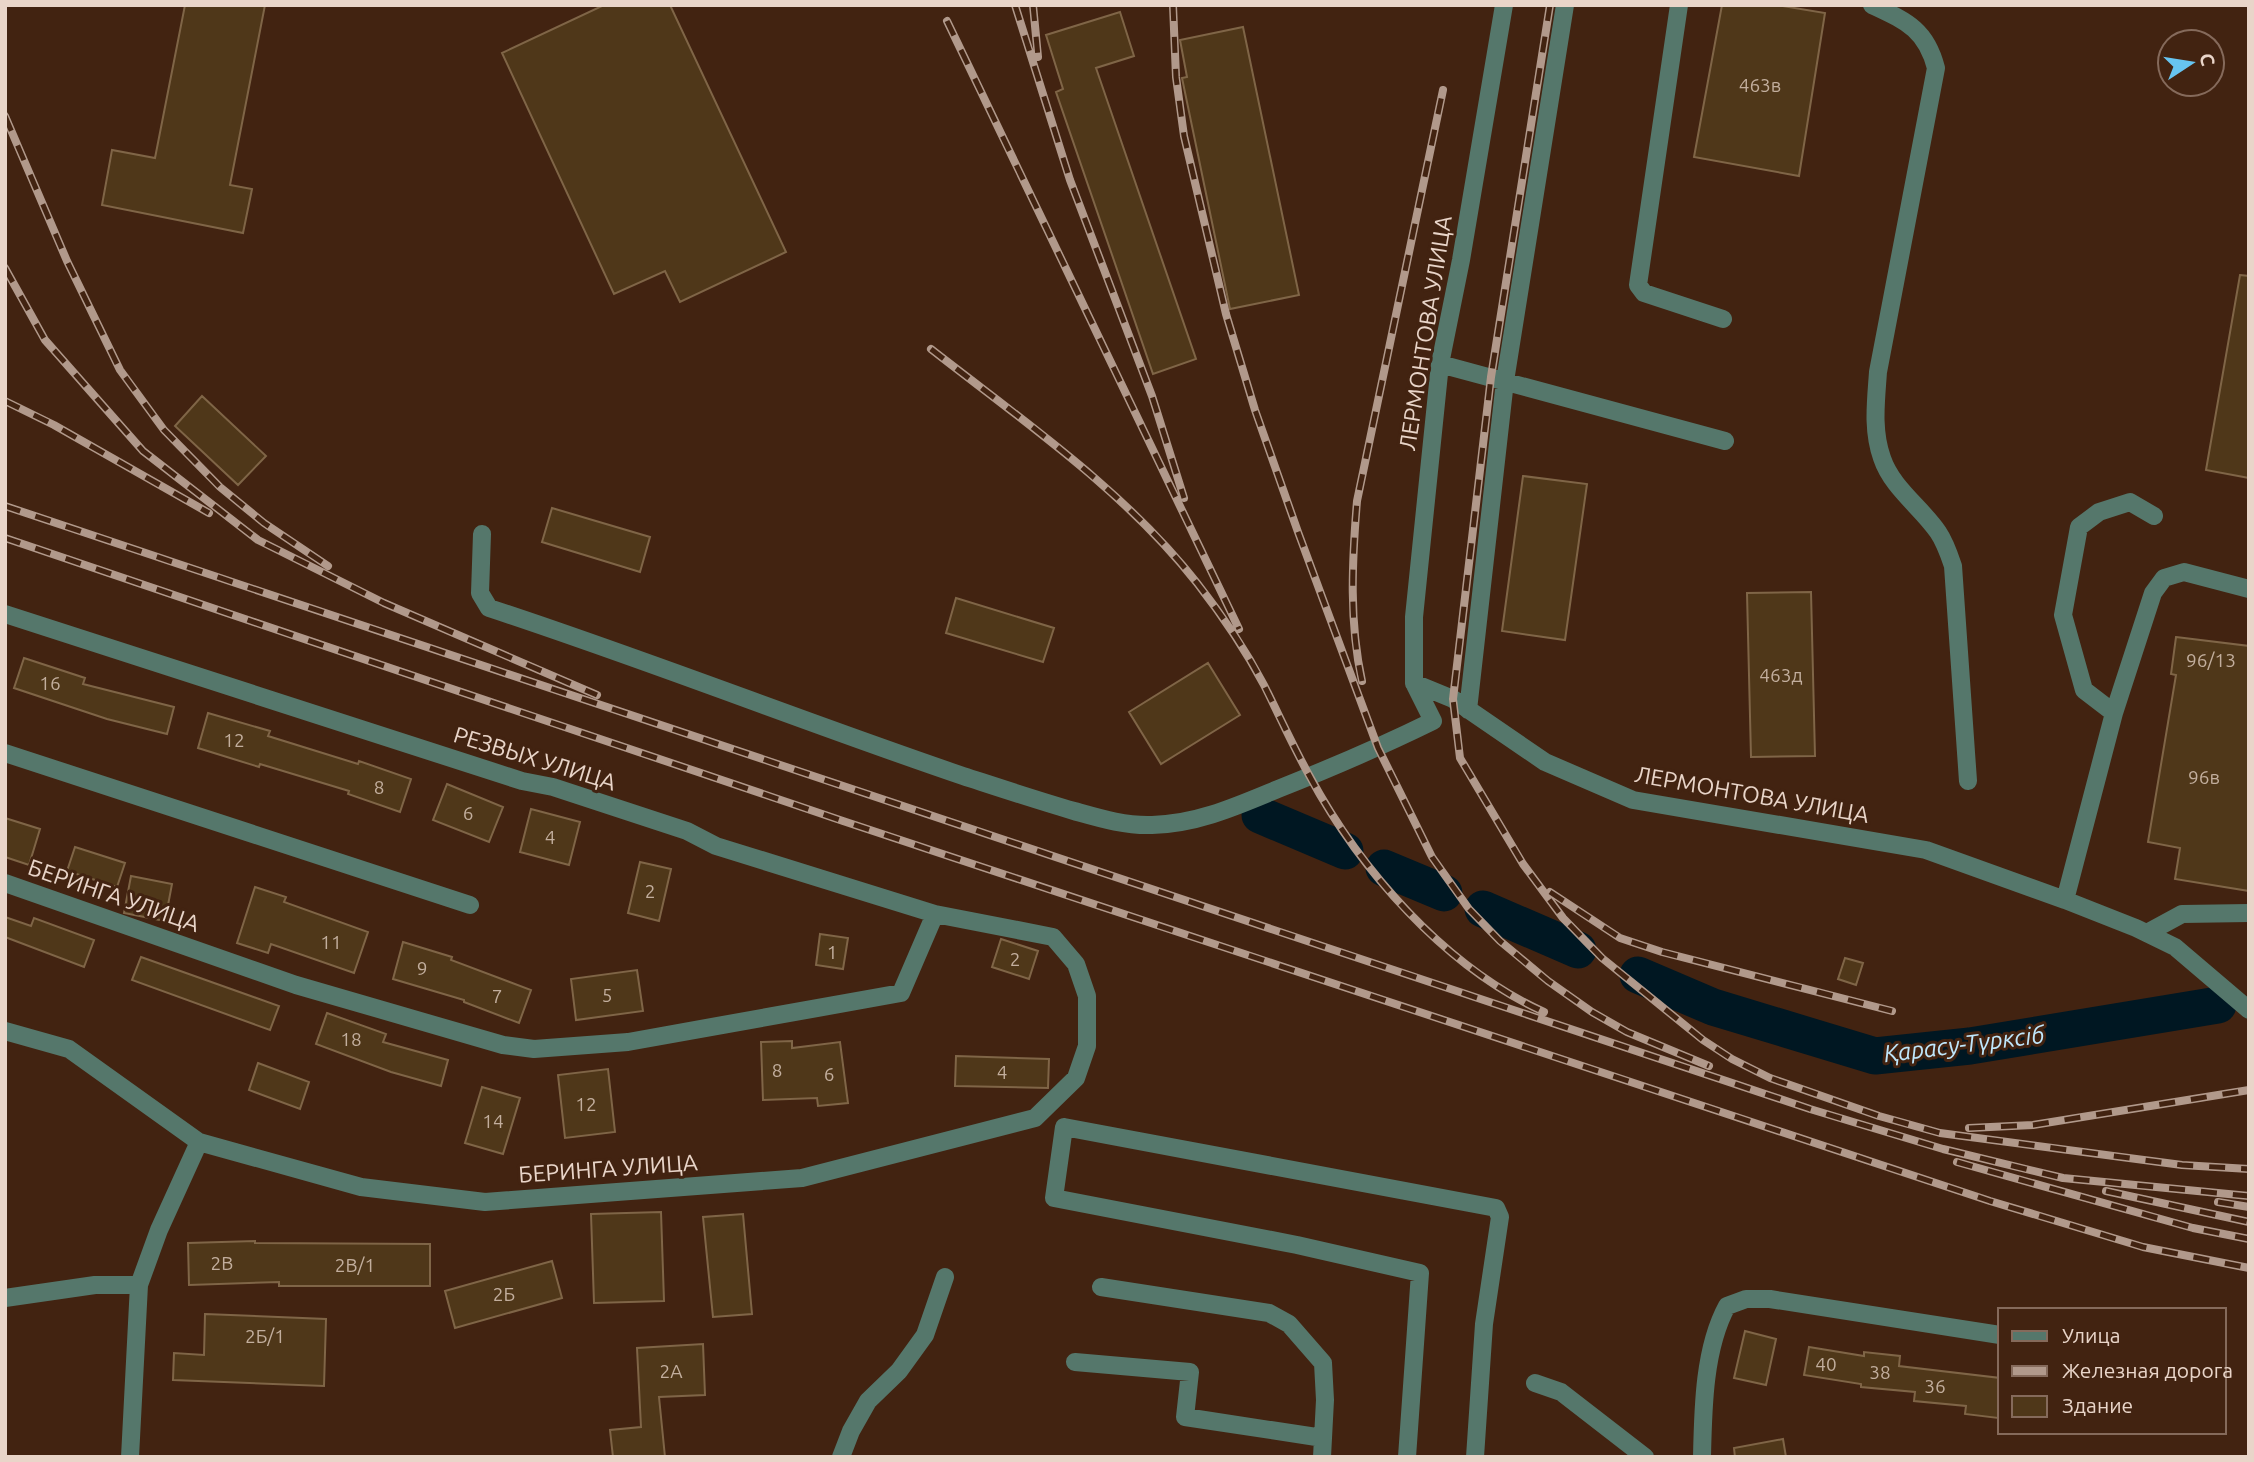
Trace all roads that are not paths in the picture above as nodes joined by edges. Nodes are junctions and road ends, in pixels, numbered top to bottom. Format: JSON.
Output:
{"nodes":[{"id":1,"x":1504,"y":5,"type":"edge"},
{"id":2,"x":1565,"y":5,"type":"edge"},
{"id":3,"x":1679,"y":5,"type":"edge"},
{"id":4,"x":1872,"y":5,"type":"edge"},
{"id":5,"x":1723,"y":319,"type":"dead end"},
{"id":6,"x":1440,"y":364,"type":"junction"},
{"id":7,"x":1505,"y":381,"type":"junction"},
{"id":8,"x":1725,"y":441,"type":"dead end"},
{"id":9,"x":2154,"y":516,"type":"dead end"},
{"id":10,"x":482,"y":534,"type":"dead end"},
{"id":11,"x":2249,"y":589,"type":"edge"},
{"id":12,"x":5,"y":614,"type":"edge"},
{"id":13,"x":1414,"y":683,"type":"junction"},
{"id":14,"x":1468,"y":710,"type":"junction"},
{"id":15,"x":2114,"y":713,"type":"junction"},
{"id":16,"x":5,"y":753,"type":"edge"},
{"id":17,"x":1968,"y":781,"type":"dead end"},
{"id":18,"x":5,"y":883,"type":"edge"},
{"id":19,"x":2065,"y":900,"type":"junction"},
{"id":20,"x":470,"y":905,"type":"dead end"},
{"id":21,"x":2249,"y":913,"type":"edge"},
{"id":22,"x":935,"y":914,"type":"junction"},
{"id":23,"x":2147,"y":933,"type":"junction"},
{"id":24,"x":1053,"y":937,"type":"joint"},
{"id":25,"x":2249,"y":1010,"type":"edge"},
{"id":26,"x":5,"y":1031,"type":"edge"},
{"id":27,"x":199,"y":1142,"type":"junction"},
{"id":28,"x":945,"y":1277,"type":"dead end"},
{"id":29,"x":139,"y":1285,"type":"junction"},
{"id":30,"x":1101,"y":1287,"type":"dead end"},
{"id":31,"x":5,"y":1298,"type":"edge"},
{"id":32,"x":1998,"y":1335,"type":"edge"},
{"id":33,"x":1075,"y":1362,"type":"dead end"},
{"id":34,"x":1535,"y":1383,"type":"dead end"},
{"id":35,"x":1323,"y":1438,"type":"junction"},
{"id":36,"x":130,"y":1457,"type":"edge"},
{"id":37,"x":841,"y":1457,"type":"edge"},
{"id":38,"x":1322,"y":1457,"type":"edge"},
{"id":39,"x":1407,"y":1457,"type":"edge"},
{"id":40,"x":1475,"y":1457,"type":"edge"},
{"id":41,"x":1646,"y":1457,"type":"edge"},
{"id":42,"x":1702,"y":1457,"type":"edge"}],
"edges":[{"from":1,"to":6,"type":"street","name":"ЛЕРМОНТОВА УЛИЦА"},
{"from":2,"to":7,"type":"street"},
{"from":3,"to":5,"type":"street"},
{"from":4,"to":17,"type":"street"},
{"from":6,"to":7,"type":"street"},
{"from":6,"to":13,"type":"street","name":"ЛЕРМОНТОВА УЛИЦА"},
{"from":7,"to":8,"type":"street"},
{"from":7,"to":14,"type":"street"},
{"from":9,"to":15,"type":"street"},
{"from":10,"to":13,"type":"street"},
{"from":11,"to":15,"type":"street"},
{"from":12,"to":22,"type":"street","name":"РЕЗВЫХ УЛИЦА"},
{"from":13,"to":14,"type":"street","name":"ЛЕРМОНТОВА УЛИЦА"},
{"from":14,"to":19,"type":"street","name":"ЛЕРМОНТОВА УЛИЦА"},
{"from":15,"to":19,"type":"street"},
{"from":16,"to":20,"type":"street"},
{"from":18,"to":22,"type":"street","name":"БЕРИНГА УЛИЦА"},
{"from":19,"to":23,"type":"street","name":"ЛЕРМОНТОВА УЛИЦА"},
{"from":21,"to":23,"type":"street"},
{"from":22,"to":24,"type":"street","name":"РЕЗВЫХ УЛИЦА"},
{"from":23,"to":25,"type":"street","name":"ЛЕРМОНТОВА УЛИЦА"},
{"from":24,"to":27,"type":"street","name":"БЕРИНГА УЛИЦА"},
{"from":26,"to":27,"type":"street","name":"БЕРИНГА УЛИЦА"},
{"from":27,"to":29,"type":"street"},
{"from":28,"to":37,"type":"street"},
{"from":29,"to":31,"type":"street"},
{"from":29,"to":36,"type":"street"},
{"from":30,"to":35,"type":"street"},
{"from":32,"to":42,"type":"street"},
{"from":33,"to":35,"type":"street"},
{"from":34,"to":41,"type":"street"},
{"from":35,"to":38,"type":"street"},
{"from":39,"to":40,"type":"street"}]}
